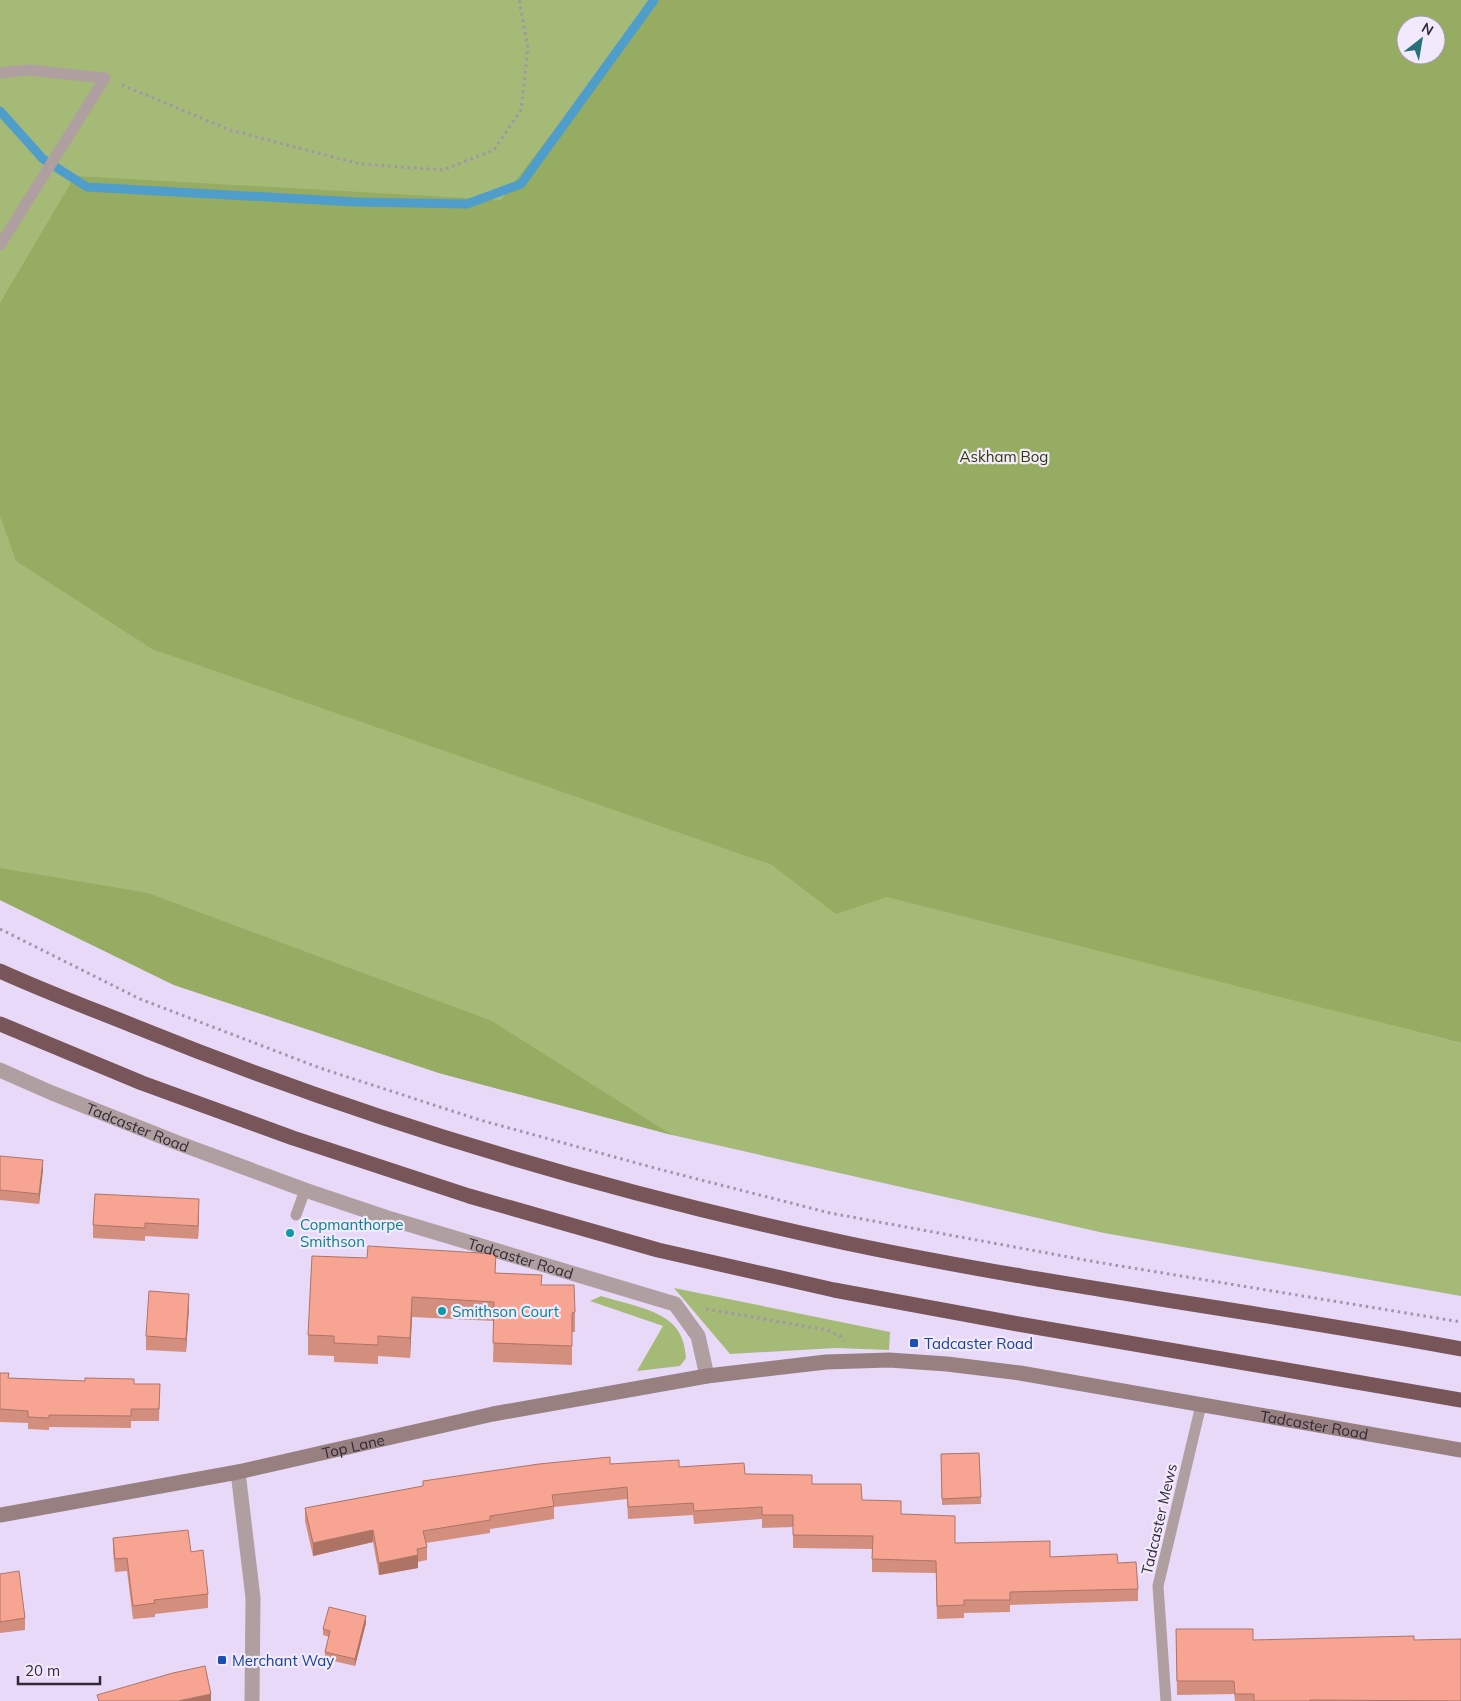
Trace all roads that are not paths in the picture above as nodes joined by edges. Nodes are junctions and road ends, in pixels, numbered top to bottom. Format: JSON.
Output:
{"nodes":[{"id":1,"x":0,"y":73,"type":"edge"},
{"id":2,"x":0,"y":245,"type":"edge"},
{"id":3,"x":0,"y":971,"type":"edge"},
{"id":4,"x":0,"y":1024,"type":"edge"},
{"id":5,"x":0,"y":1070,"type":"edge"},
{"id":6,"x":305,"y":1190,"type":"junction"},
{"id":7,"x":296,"y":1215,"type":"dead end"},
{"id":8,"x":1461,"y":1349,"type":"edge"},
{"id":9,"x":707,"y":1376,"type":"junction"},
{"id":10,"x":1461,"y":1400,"type":"edge"},
{"id":11,"x":1201,"y":1405,"type":"junction"},
{"id":12,"x":1461,"y":1450,"type":"edge"},
{"id":13,"x":238,"y":1472,"type":"junction"},
{"id":14,"x":0,"y":1515,"type":"edge"},
{"id":15,"x":252,"y":1701,"type":"edge"},
{"id":16,"x":1166,"y":1701,"type":"edge"}],
"edges":[{"from":1,"to":2,"type":"lane"},
{"from":3,"to":8,"type":"highway"},
{"from":4,"to":10,"type":"highway"},
{"from":5,"to":6,"type":"street","name":"Tadcaster Road"},
{"from":6,"to":7,"type":"lane"},
{"from":6,"to":9,"type":"street","name":"Tadcaster Road"},
{"from":9,"to":11,"type":"street","name":"Tadcaster Road"},
{"from":9,"to":13,"type":"street","name":"Top Lane"},
{"from":11,"to":12,"type":"street","name":"Tadcaster Road"},
{"from":11,"to":16,"type":"lane","name":"Tadcaster Mews"},
{"from":13,"to":14,"type":"street","name":"Top Lane"},
{"from":13,"to":15,"type":"street"}]}
